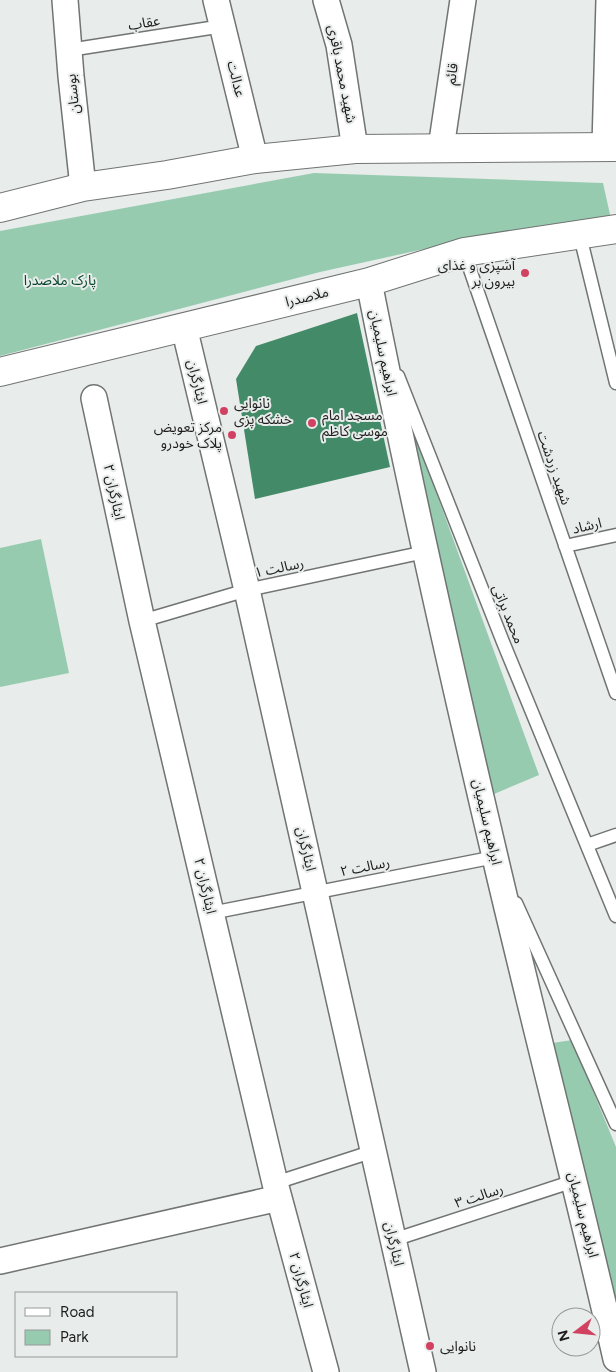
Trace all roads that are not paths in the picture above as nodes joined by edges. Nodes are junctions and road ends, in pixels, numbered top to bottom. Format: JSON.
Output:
{"nodes":[{"id":1,"x":65,"y":0,"type":"edge"},
{"id":2,"x":216,"y":0,"type":"edge"},
{"id":3,"x":326,"y":0,"type":"edge"},
{"id":4,"x":463,"y":0,"type":"edge"},
{"id":5,"x":610,"y":0,"type":"edge"},
{"id":6,"x":223,"y":26,"type":"junction"},
{"id":7,"x":69,"y":50,"type":"junction"},
{"id":8,"x":611,"y":146,"type":"edge"},
{"id":9,"x":442,"y":148,"type":"junction"},
{"id":10,"x":355,"y":149,"type":"junction"},
{"id":11,"x":255,"y":159,"type":"junction"},
{"id":12,"x":84,"y":187,"type":"junction"},
{"id":13,"x":0,"y":208,"type":"edge"},
{"id":14,"x":616,"y":230,"type":"edge"},
{"id":15,"x":580,"y":236,"type":"junction"},
{"id":16,"x":464,"y":252,"type":"junction"},
{"id":17,"x":369,"y":282,"type":"junction"},
{"id":18,"x":377,"y":322,"type":"junction"},
{"id":19,"x":184,"y":327,"type":"junction"},
{"id":20,"x":0,"y":372,"type":"edge"},
{"id":21,"x":616,"y":383,"type":"edge"},
{"id":22,"x":94,"y":398,"type":"dead end"},
{"id":23,"x":616,"y":535,"type":"edge"},
{"id":24,"x":565,"y":546,"type":"junction"},
{"id":25,"x":425,"y":552,"type":"junction"},
{"id":26,"x":247,"y":590,"type":"junction"},
{"id":27,"x":142,"y":621,"type":"junction"},
{"id":28,"x":616,"y":693,"type":"edge"},
{"id":29,"x":616,"y":835,"type":"edge"},
{"id":30,"x":587,"y":845,"type":"junction"},
{"id":31,"x":495,"y":857,"type":"junction"},
{"id":32,"x":315,"y":892,"type":"junction"},
{"id":33,"x":211,"y":913,"type":"junction"},
{"id":34,"x":616,"y":916,"type":"edge"},
{"id":35,"x":616,"y":1124,"type":"edge"},
{"id":36,"x":374,"y":1151,"type":"junction"},
{"id":37,"x":574,"y":1181,"type":"junction"},
{"id":38,"x":277,"y":1191,"type":"junction"},
{"id":39,"x":394,"y":1240,"type":"junction"},
{"id":40,"x":0,"y":1261,"type":"edge"},
{"id":41,"x":616,"y":1359,"type":"edge"},
{"id":42,"x":326,"y":1372,"type":"edge"},
{"id":43,"x":423,"y":1372,"type":"edge"}],
"edges":[{"from":1,"to":7,"type":"street","name":"بوستان"},
{"from":2,"to":6,"type":"street","name":"عدالت"},
{"from":3,"to":10,"type":"street","name":"شهید محمد باقری"},
{"from":4,"to":9,"type":"street","name":"قائم"},
{"from":5,"to":8,"type":"street"},
{"from":6,"to":7,"type":"lane","name":"عقاب"},
{"from":6,"to":11,"type":"street","name":"عدالت"},
{"from":7,"to":12,"type":"street","name":"بوستان"},
{"from":8,"to":9,"type":"street"},
{"from":9,"to":10,"type":"street"},
{"from":10,"to":11,"type":"street"},
{"from":11,"to":12,"type":"street"},
{"from":12,"to":13,"type":"street"},
{"from":14,"to":15,"type":"street","name":"ملاصدرا"},
{"from":15,"to":16,"type":"street","name":"ملاصدرا"},
{"from":15,"to":21,"type":"lane"},
{"from":16,"to":17,"type":"street","name":"ملاصدرا"},
{"from":16,"to":24,"type":"lane","name":"شهید زردشت"},
{"from":17,"to":18,"type":"street","name":"ابراهیم سلیمیان"},
{"from":17,"to":19,"type":"street","name":"ملاصدرا"},
{"from":18,"to":25,"type":"street","name":"ابراهیم سلیمیان"},
{"from":18,"to":30,"type":"lane","name":"محمد براتی"},
{"from":19,"to":20,"type":"street","name":"ملاصدرا"},
{"from":19,"to":26,"type":"street","name":"ایثارگران"},
{"from":22,"to":27,"type":"street","name":"ایثارگران ۲"},
{"from":23,"to":24,"type":"lane","name":"ارشاد"},
{"from":24,"to":28,"type":"lane","name":"شهید زردشت"},
{"from":25,"to":26,"type":"lane","name":"رسالت ۱"},
{"from":25,"to":31,"type":"street","name":"ابراهیم سلیمیان"},
{"from":26,"to":27,"type":"lane","name":"رسالت ۱"},
{"from":26,"to":32,"type":"street","name":"ایثارگران"},
{"from":27,"to":33,"type":"street","name":"ایثارگران ۲"},
{"from":29,"to":30,"type":"lane"},
{"from":30,"to":34,"type":"lane","name":"محمد براتی"},
{"from":31,"to":32,"type":"lane","name":"رسالت ۲"},
{"from":31,"to":35,"type":"lane"},
{"from":31,"to":37,"type":"street","name":"ابراهیم سلیمیان"},
{"from":32,"to":33,"type":"lane","name":"رسالت ۲"},
{"from":32,"to":36,"type":"street","name":"ایثارگران"},
{"from":33,"to":38,"type":"street","name":"ایثارگران ۲"},
{"from":36,"to":38,"type":"lane"},
{"from":36,"to":39,"type":"street","name":"ایثارگران"},
{"from":37,"to":39,"type":"lane","name":"رسالت ۳"},
{"from":37,"to":41,"type":"street","name":"ابراهیم سلیمیان"},
{"from":38,"to":40,"type":"street"},
{"from":38,"to":42,"type":"street","name":"ایثارگران ۲"},
{"from":39,"to":43,"type":"street","name":"ایثارگران"}]}
